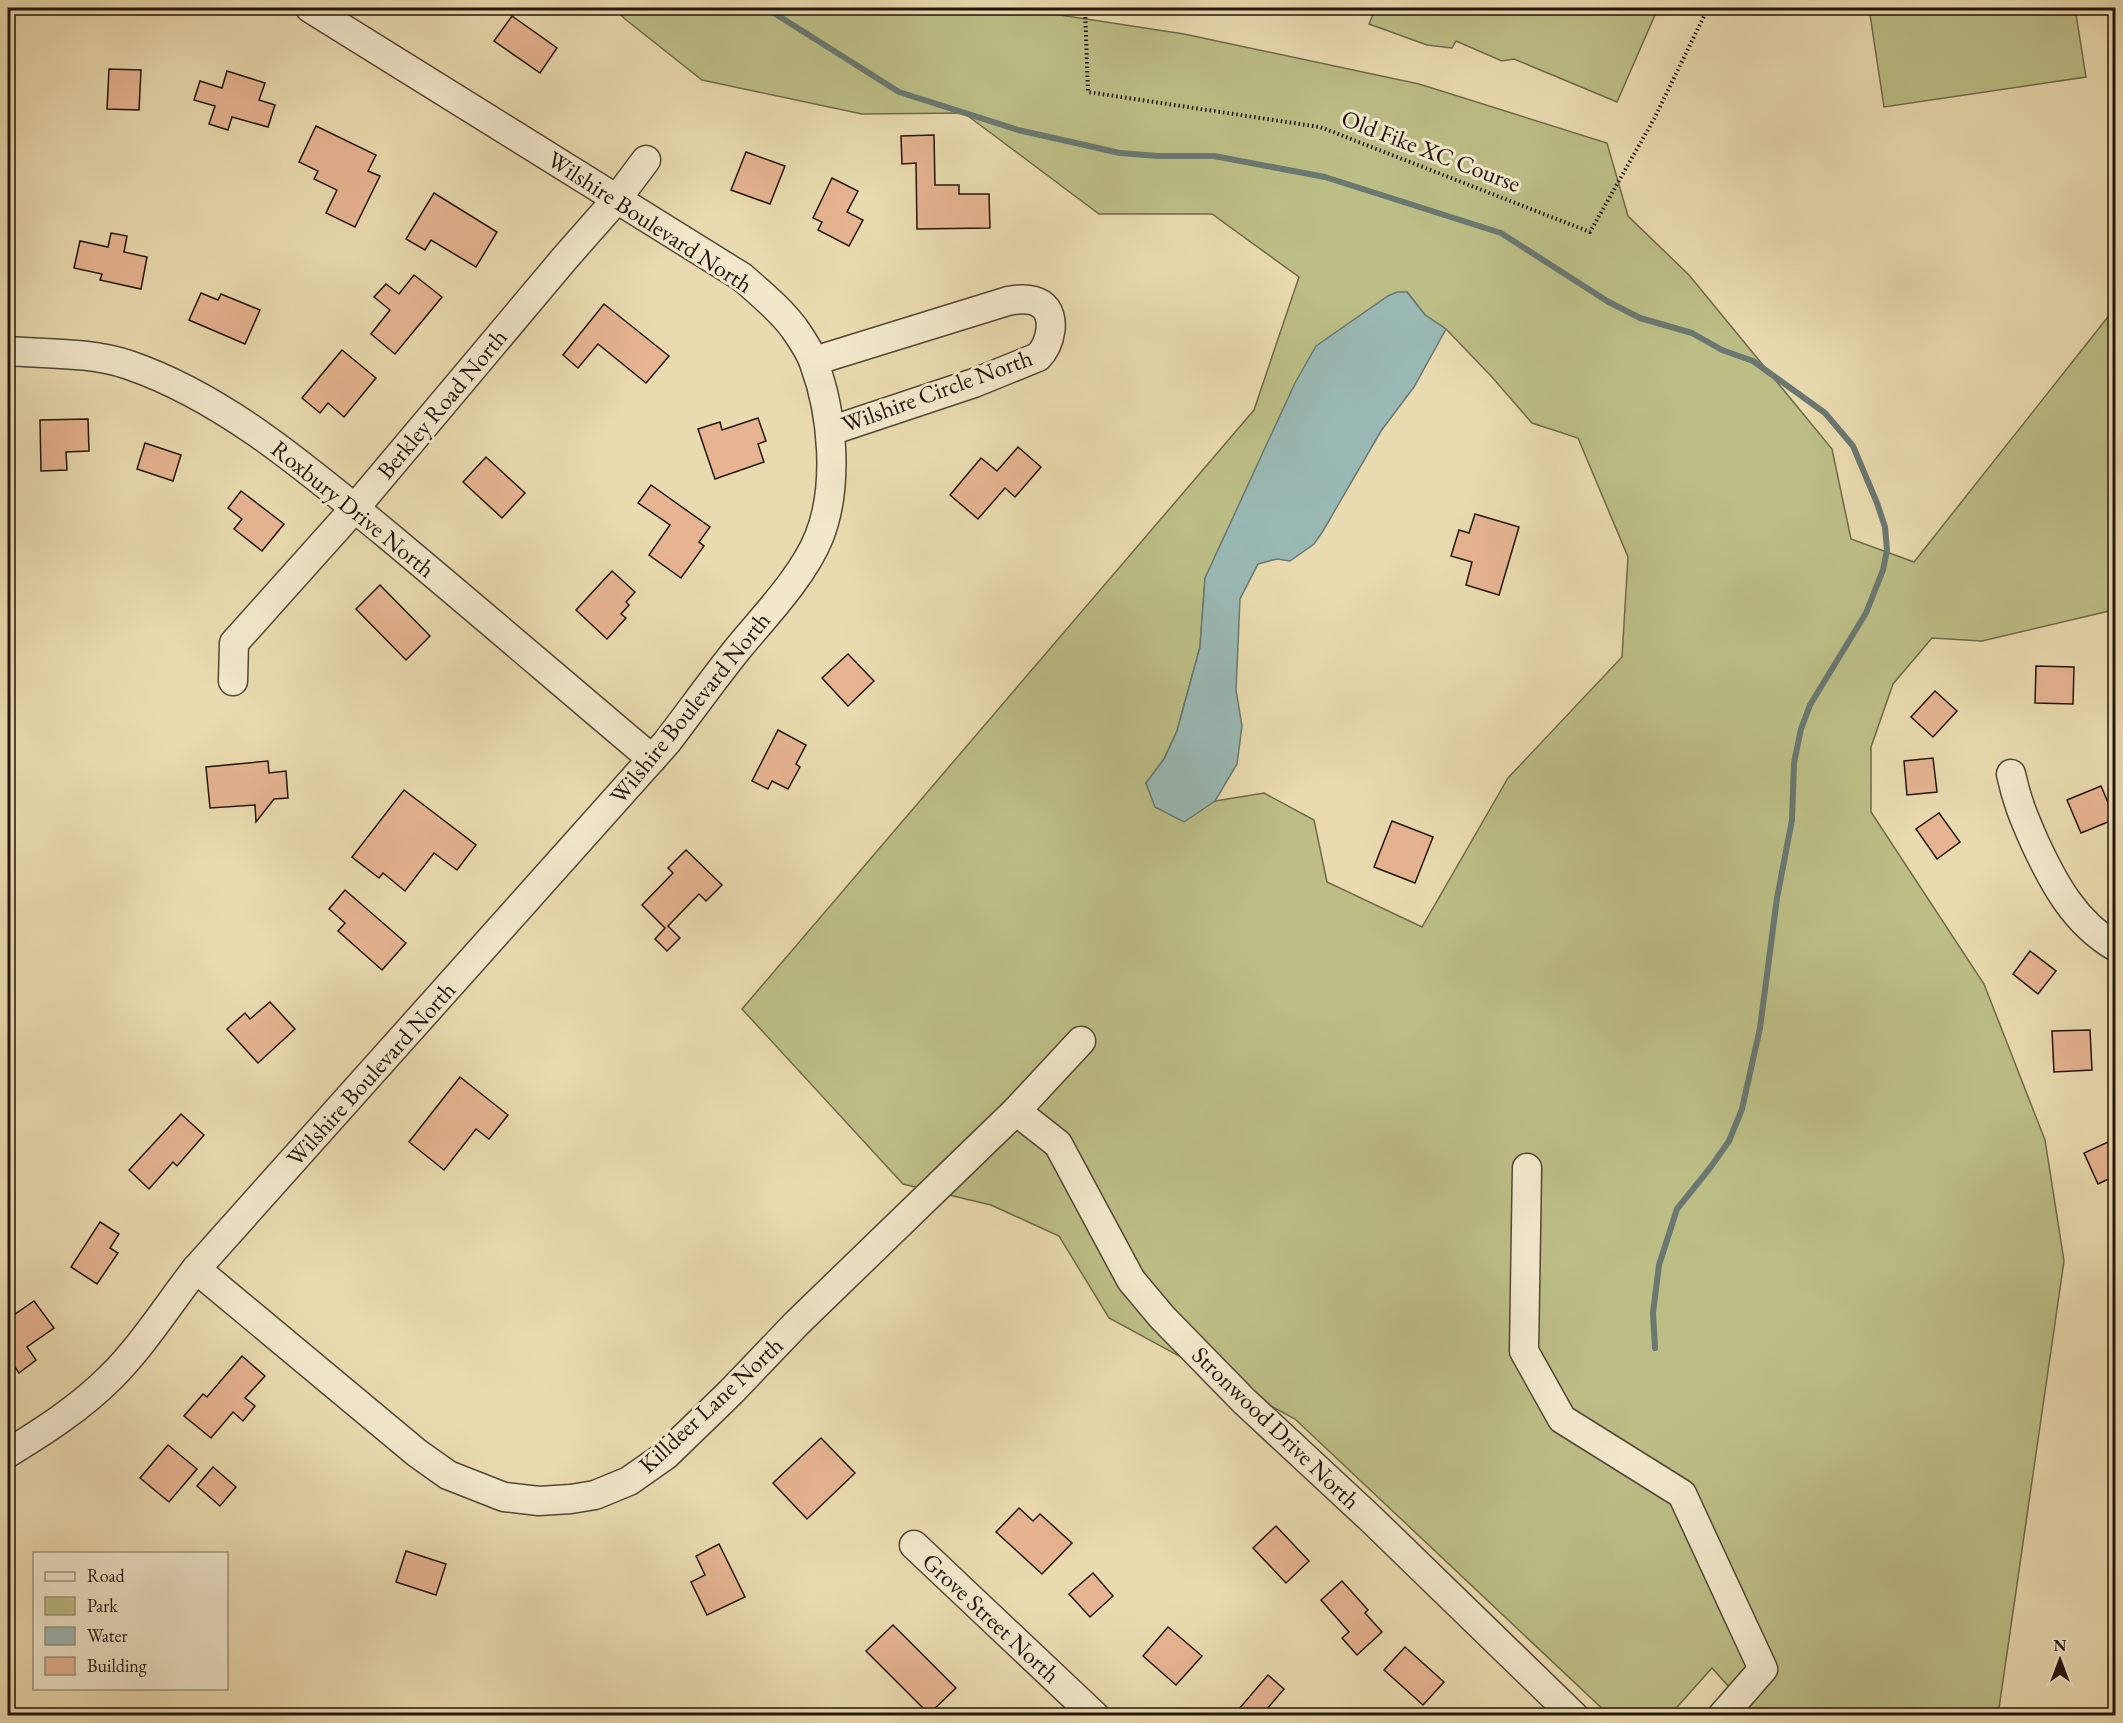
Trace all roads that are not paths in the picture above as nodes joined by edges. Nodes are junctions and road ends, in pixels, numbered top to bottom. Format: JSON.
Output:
{"nodes":[{"id":1,"x":310,"y":8,"type":"edge"},
{"id":2,"x":646,"y":160,"type":"dead end"},
{"id":3,"x":616,"y":200,"type":"junction"},
{"id":4,"x":8,"y":351,"type":"edge"},
{"id":5,"x":814,"y":361,"type":"junction"},
{"id":6,"x":830,"y":431,"type":"junction"},
{"id":7,"x":355,"y":508,"type":"junction"},
{"id":8,"x":233,"y":681,"type":"dead end"},
{"id":9,"x":652,"y":759,"type":"junction"},
{"id":10,"x":2011,"y":774,"type":"dead end"},
{"id":11,"x":2115,"y":947,"type":"edge"},
{"id":12,"x":1081,"y":1041,"type":"dead end"},
{"id":13,"x":1016,"y":1111,"type":"junction"},
{"id":14,"x":1527,"y":1168,"type":"dead end"},
{"id":15,"x":196,"y":1269,"type":"junction"},
{"id":16,"x":8,"y":1453,"type":"edge"},
{"id":17,"x":914,"y":1545,"type":"dead end"},
{"id":18,"x":1095,"y":1716,"type":"edge"},
{"id":19,"x":1574,"y":1716,"type":"edge"},
{"id":20,"x":1722,"y":1716,"type":"edge"}],
"edges":[{"from":1,"to":3,"type":"street","name":"Wilshire Boulevard North"},
{"from":2,"to":3,"type":"street","name":"Berkley Road North"},
{"from":3,"to":5,"type":"street","name":"Wilshire Boulevard North"},
{"from":3,"to":7,"type":"street","name":"Berkley Road North"},
{"from":4,"to":7,"type":"street","name":"Roxbury Drive North"},
{"from":5,"to":6,"type":"street","name":"Wilshire Boulevard North"},
{"from":5,"to":6,"type":"street","name":"Wilshire Circle North"},
{"from":6,"to":9,"type":"street","name":"Wilshire Boulevard North"},
{"from":7,"to":8,"type":"street","name":"Berkley Road North"},
{"from":7,"to":9,"type":"street","name":"Roxbury Drive North"},
{"from":9,"to":15,"type":"street","name":"Wilshire Boulevard North"},
{"from":10,"to":11,"type":"street"},
{"from":12,"to":13,"type":"street","name":"Killdeer Lane North"},
{"from":13,"to":15,"type":"street","name":"Killdeer Lane North"},
{"from":13,"to":19,"type":"street","name":"Stronwood Drive North"},
{"from":14,"to":20,"type":"street"},
{"from":15,"to":16,"type":"street","name":"Wilshire Boulevard North"},
{"from":17,"to":18,"type":"street","name":"Grove Street North"}]}
